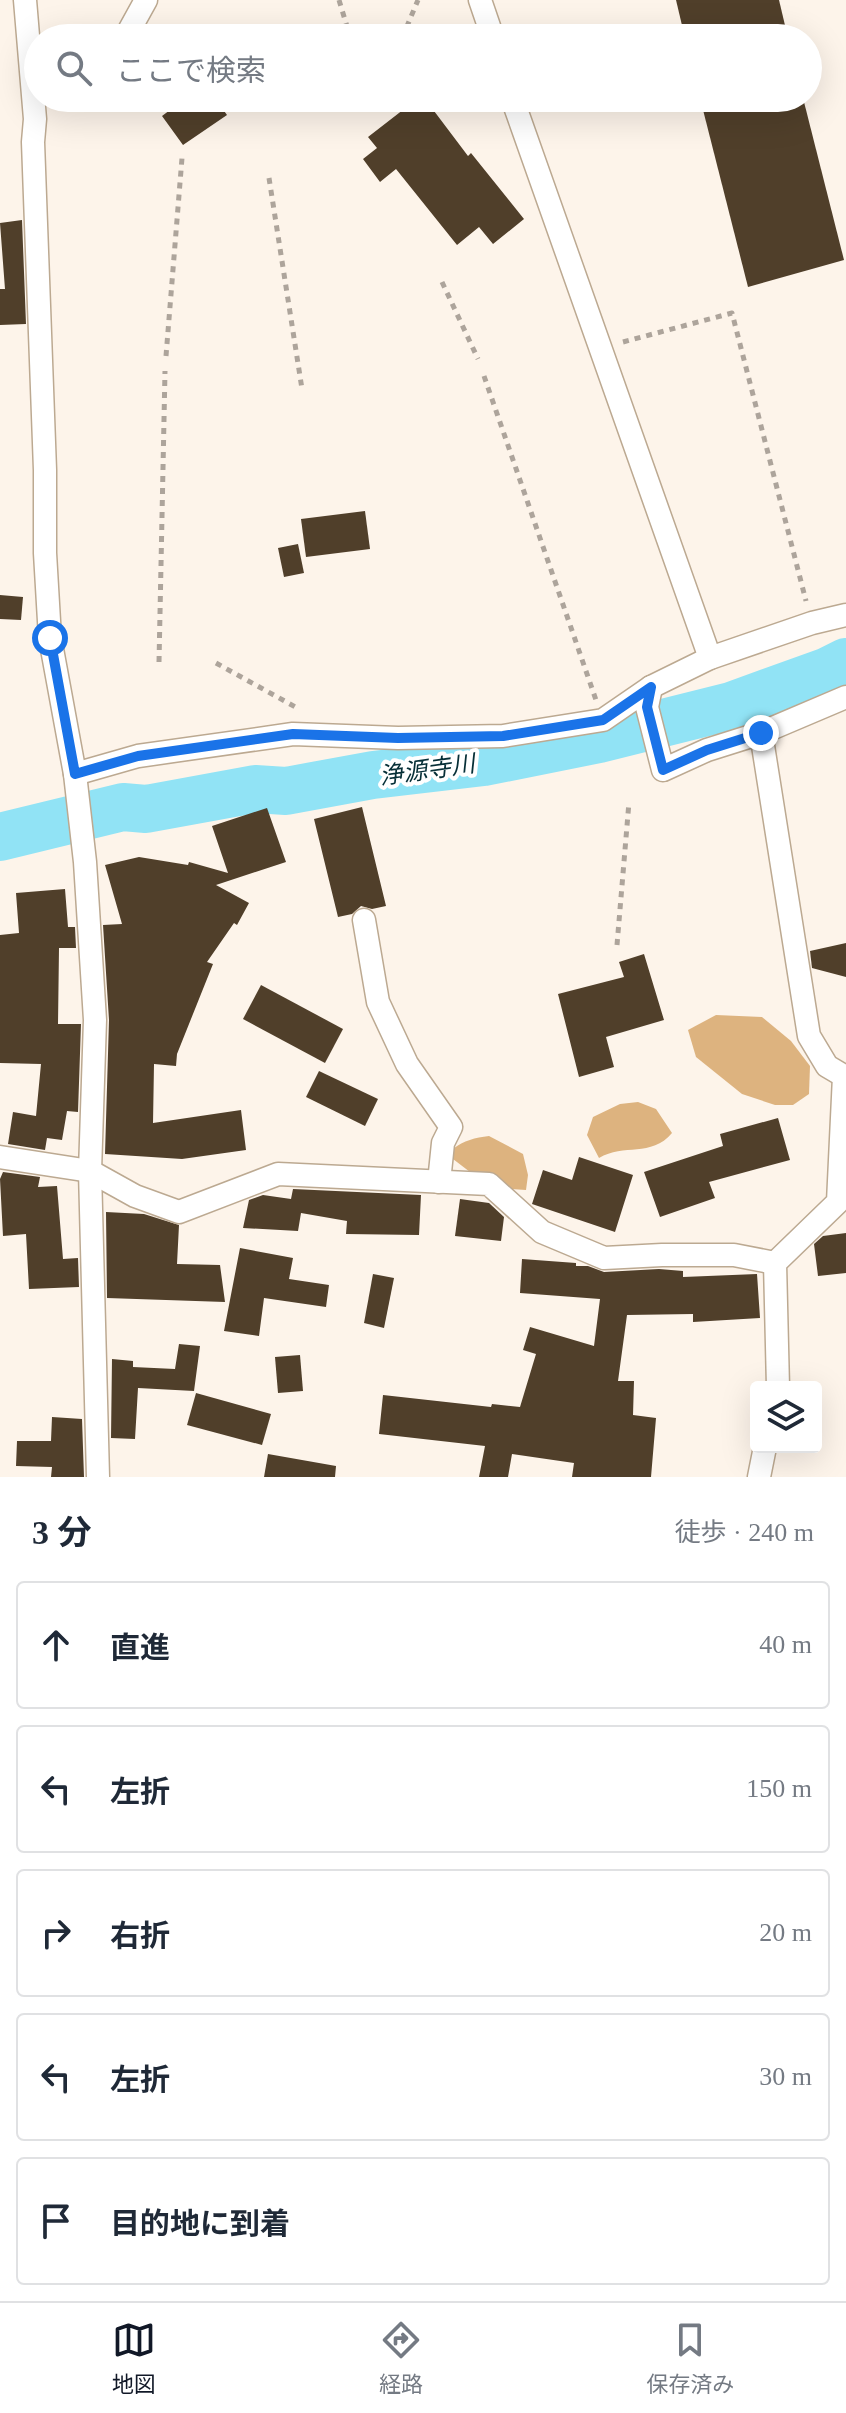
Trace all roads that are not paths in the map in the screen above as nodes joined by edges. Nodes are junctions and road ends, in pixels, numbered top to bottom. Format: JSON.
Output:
{"nodes":[{"id":1,"x":25,"y":0,"type":"edge"},
{"id":2,"x":146,"y":0,"type":"edge"},
{"id":3,"x":480,"y":0,"type":"edge"},
{"id":4,"x":28,"y":24,"type":"edge"},
{"id":5,"x":134,"y":24,"type":"edge"},
{"id":6,"x":488,"y":24,"type":"edge"},
{"id":7,"x":38,"y":112,"type":"edge"},
{"id":8,"x":517,"y":112,"type":"edge"},
{"id":9,"x":846,"y":615,"type":"edge"},
{"id":10,"x":710,"y":658,"type":"junction"},
{"id":11,"x":649,"y":697,"type":"junction"},
{"id":12,"x":846,"y":697,"type":"edge"},
{"id":13,"x":761,"y":733,"type":"junction"},
{"id":14,"x":75,"y":774,"type":"junction"},
{"id":15,"x":364,"y":920,"type":"dead end"},
{"id":16,"x":0,"y":1157,"type":"edge"},
{"id":17,"x":90,"y":1171,"type":"junction"},
{"id":18,"x":439,"y":1182,"type":"junction"},
{"id":19,"x":775,"y":1263,"type":"junction"},
{"id":20,"x":778,"y":1381,"type":"edge"},
{"id":21,"x":764,"y":1453,"type":"edge"},
{"id":22,"x":98,"y":1477,"type":"edge"},
{"id":23,"x":759,"y":1477,"type":"edge"}],
"edges":[{"from":1,"to":4,"type":"street"},
{"from":2,"to":5,"type":"street"},
{"from":3,"to":6,"type":"street"},
{"from":7,"to":14,"type":"street"},
{"from":8,"to":10,"type":"street"},
{"from":9,"to":10,"type":"street"},
{"from":10,"to":11,"type":"street"},
{"from":11,"to":13,"type":"street"},
{"from":11,"to":14,"type":"street"},
{"from":12,"to":13,"type":"street"},
{"from":13,"to":19,"type":"street"},
{"from":14,"to":17,"type":"street"},
{"from":15,"to":18,"type":"street"},
{"from":16,"to":17,"type":"street"},
{"from":17,"to":18,"type":"street"},
{"from":17,"to":22,"type":"street"},
{"from":18,"to":19,"type":"street"},
{"from":19,"to":20,"type":"street"},
{"from":21,"to":23,"type":"street"}]}
